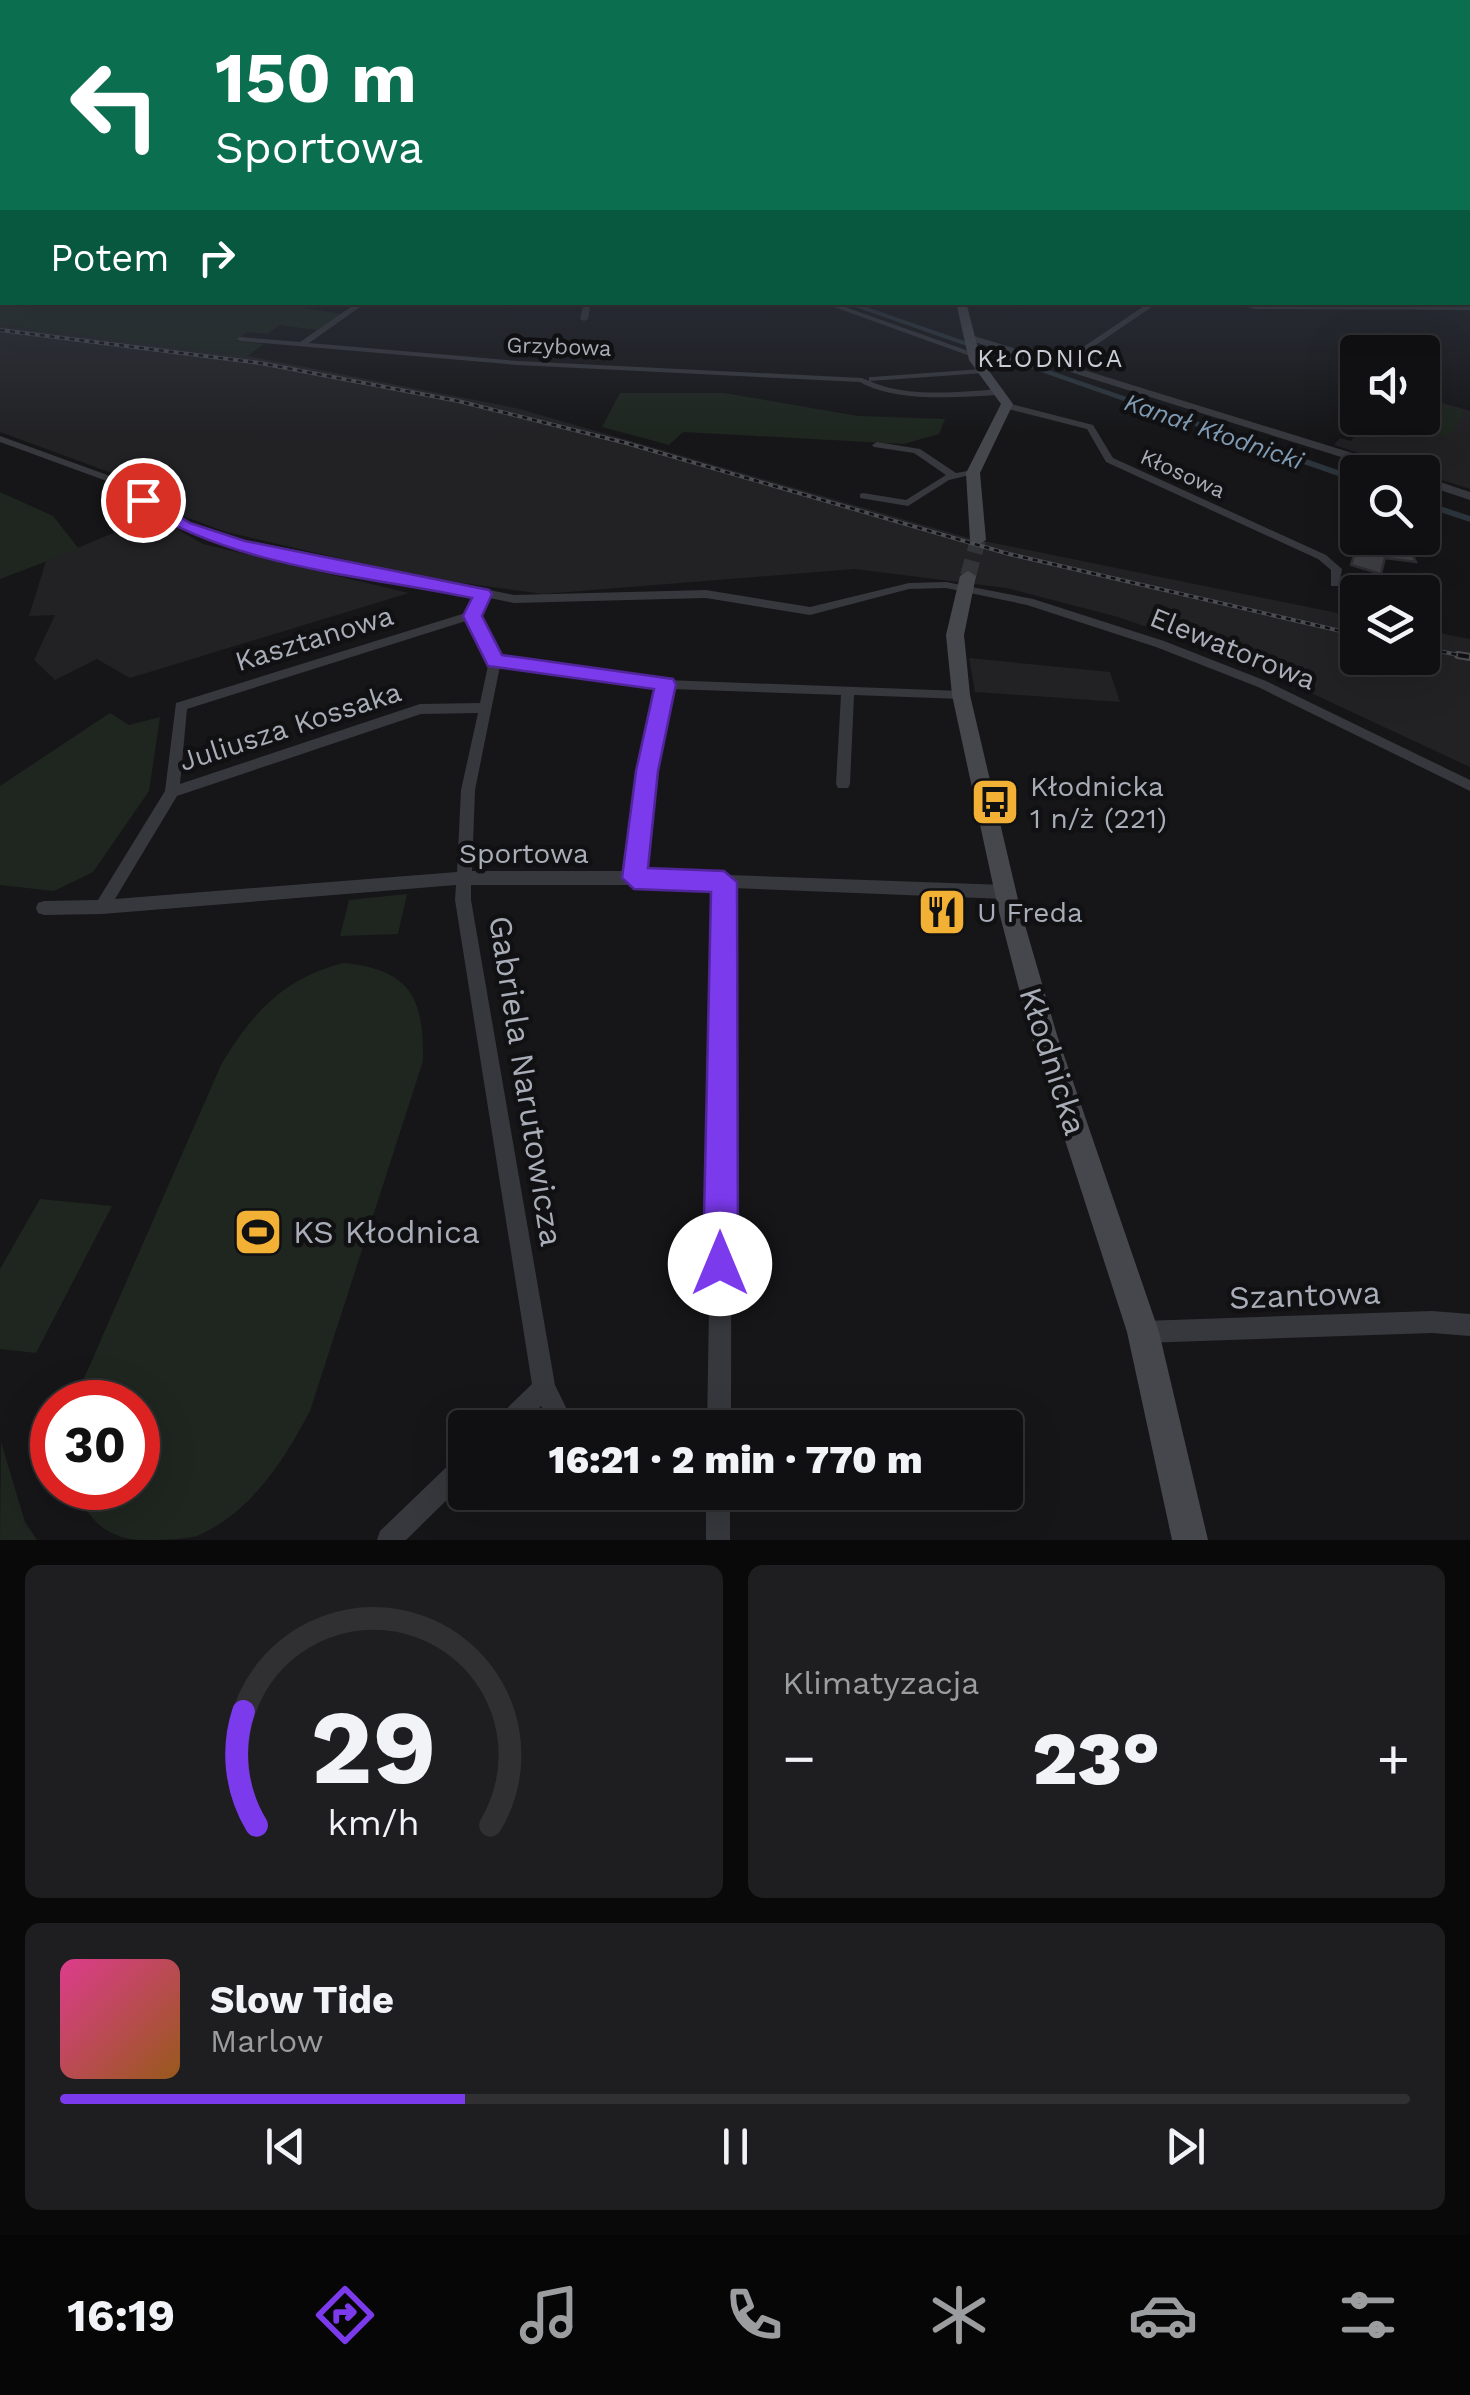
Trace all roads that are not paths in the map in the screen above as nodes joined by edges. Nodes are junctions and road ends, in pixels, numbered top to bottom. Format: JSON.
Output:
{"nodes":[{"id":1,"x":360,"y":305,"type":"edge"},
{"id":2,"x":587,"y":305,"type":"edge"},
{"id":3,"x":832,"y":305,"type":"edge"},
{"id":4,"x":962,"y":305,"type":"edge"},
{"id":5,"x":1151,"y":305,"type":"edge"},
{"id":6,"x":1335,"y":305,"type":"edge"},
{"id":7,"x":1435,"y":305,"type":"edge"},
{"id":8,"x":1440,"y":308,"type":"junction"},
{"id":9,"x":1470,"y":308,"type":"edge"},
{"id":10,"x":584,"y":319,"type":"dead end"},
{"id":11,"x":240,"y":338,"type":"dead end"},
{"id":12,"x":301,"y":344,"type":"junction"},
{"id":13,"x":972,"y":347,"type":"junction"},
{"id":14,"x":1062,"y":364,"type":"junction"},
{"id":15,"x":982,"y":371,"type":"junction"},
{"id":16,"x":862,"y":380,"type":"junction"},
{"id":17,"x":999,"y":392,"type":"junction"},
{"id":18,"x":1007,"y":406,"type":"junction"},
{"id":19,"x":0,"y":439,"type":"edge"},
{"id":20,"x":876,"y":445,"type":"dead end"},
{"id":21,"x":1347,"y":455,"type":"edge"},
{"id":22,"x":973,"y":473,"type":"junction"},
{"id":23,"x":952,"y":476,"type":"junction"},
{"id":24,"x":1440,"y":486,"type":"edge"},
{"id":25,"x":863,"y":496,"type":"dead end"},
{"id":26,"x":1470,"y":496,"type":"edge"},
{"id":27,"x":978,"y":540,"type":"tunnel mouth"},
{"id":28,"x":966,"y":582,"type":"junction"},
{"id":29,"x":1335,"y":584,"type":"dead end"},
{"id":30,"x":483,"y":594,"type":"junction"},
{"id":31,"x":472,"y":616,"type":"junction"},
{"id":32,"x":495,"y":661,"type":"junction"},
{"id":33,"x":666,"y":684,"type":"junction"},
{"id":34,"x":848,"y":691,"type":"junction"},
{"id":35,"x":961,"y":695,"type":"junction"},
{"id":36,"x":485,"y":708,"type":"junction"},
{"id":37,"x":844,"y":784,"type":"dead end"},
{"id":38,"x":1470,"y":786,"type":"edge"},
{"id":39,"x":172,"y":792,"type":"junction"},
{"id":40,"x":462,"y":878,"type":"junction"},
{"id":41,"x":634,"y":878,"type":"junction"},
{"id":42,"x":724,"y":882,"type":"junction"},
{"id":43,"x":1005,"y":892,"type":"junction"},
{"id":44,"x":102,"y":907,"type":"junction"},
{"id":45,"x":44,"y":908,"type":"dead end"},
{"id":46,"x":1470,"y":1325,"type":"edge"},
{"id":47,"x":1143,"y":1332,"type":"junction"},
{"id":48,"x":544,"y":1388,"type":"junction"},
{"id":49,"x":521,"y":1410,"type":"edge"},
{"id":50,"x":555,"y":1410,"type":"edge"},
{"id":51,"x":719,"y":1410,"type":"edge"},
{"id":52,"x":448,"y":1482,"type":"edge"},
{"id":53,"x":718,"y":1510,"type":"edge"},
{"id":54,"x":388,"y":1540,"type":"edge"},
{"id":55,"x":718,"y":1540,"type":"edge"},
{"id":56,"x":1190,"y":1540,"type":"edge"}],
"edges":[{"from":1,"to":12,"type":"street"},
{"from":2,"to":10,"type":"street"},
{"from":3,"to":13,"type":"street"},
{"from":4,"to":13,"type":"main road"},
{"from":5,"to":14,"type":"street"},
{"from":6,"to":8,"type":"street"},
{"from":7,"to":8,"type":"street"},
{"from":8,"to":9,"type":"street"},
{"from":11,"to":12,"type":"street","name":"Grzybowa"},
{"from":12,"to":16,"type":"street","name":"Grzybowa"},
{"from":13,"to":14,"type":"street"},
{"from":13,"to":15,"type":"main road"},
{"from":14,"to":21,"type":"street"},
{"from":15,"to":16,"type":"street","name":"Grzybowa"},
{"from":15,"to":17,"type":"main road"},
{"from":16,"to":17,"type":"street","name":"Grzybowa"},
{"from":17,"to":18,"type":"main road"},
{"from":18,"to":22,"type":"main road"},
{"from":18,"to":29,"type":"street","name":"Kłosowa"},
{"from":19,"to":30,"type":"street"},
{"from":20,"to":23,"type":"street"},
{"from":22,"to":23,"type":"street"},
{"from":22,"to":27,"type":"main road"},
{"from":23,"to":25,"type":"street"},
{"from":24,"to":26,"type":"street"},
{"from":28,"to":30,"type":"street"},
{"from":28,"to":35,"type":"main road","name":"Kłodnicka"},
{"from":28,"to":38,"type":"street","name":"Elewatorowa"},
{"from":30,"to":31,"type":"street"},
{"from":31,"to":32,"type":"street"},
{"from":31,"to":39,"type":"street","name":"Kasztanowa"},
{"from":32,"to":33,"type":"street"},
{"from":32,"to":36,"type":"street","name":"Gabriela Narutowicza"},
{"from":33,"to":34,"type":"street"},
{"from":33,"to":41,"type":"street"},
{"from":34,"to":35,"type":"street"},
{"from":34,"to":37,"type":"street"},
{"from":35,"to":43,"type":"main road","name":"Kłodnicka"},
{"from":36,"to":39,"type":"street","name":"Juliusza Kossaka"},
{"from":36,"to":40,"type":"street","name":"Gabriela Narutowicza"},
{"from":39,"to":44,"type":"street","name":"Kasztanowa"},
{"from":40,"to":41,"type":"street","name":"Sportowa"},
{"from":40,"to":44,"type":"street","name":"Sportowa"},
{"from":40,"to":48,"type":"street","name":"Gabriela Narutowicza"},
{"from":41,"to":42,"type":"street","name":"Sportowa"},
{"from":42,"to":43,"type":"street","name":"Sportowa"},
{"from":42,"to":51,"type":"street"},
{"from":43,"to":47,"type":"main road","name":"Kłodnicka"},
{"from":44,"to":45,"type":"street","name":"Sportowa"},
{"from":46,"to":47,"type":"street","name":"Szantowa"},
{"from":47,"to":56,"type":"main road","name":"Kłodnicka"},
{"from":48,"to":49,"type":"street"},
{"from":48,"to":50,"type":"street","name":"Gabriela Narutowicza"},
{"from":52,"to":54,"type":"street"},
{"from":53,"to":55,"type":"street"}]}
